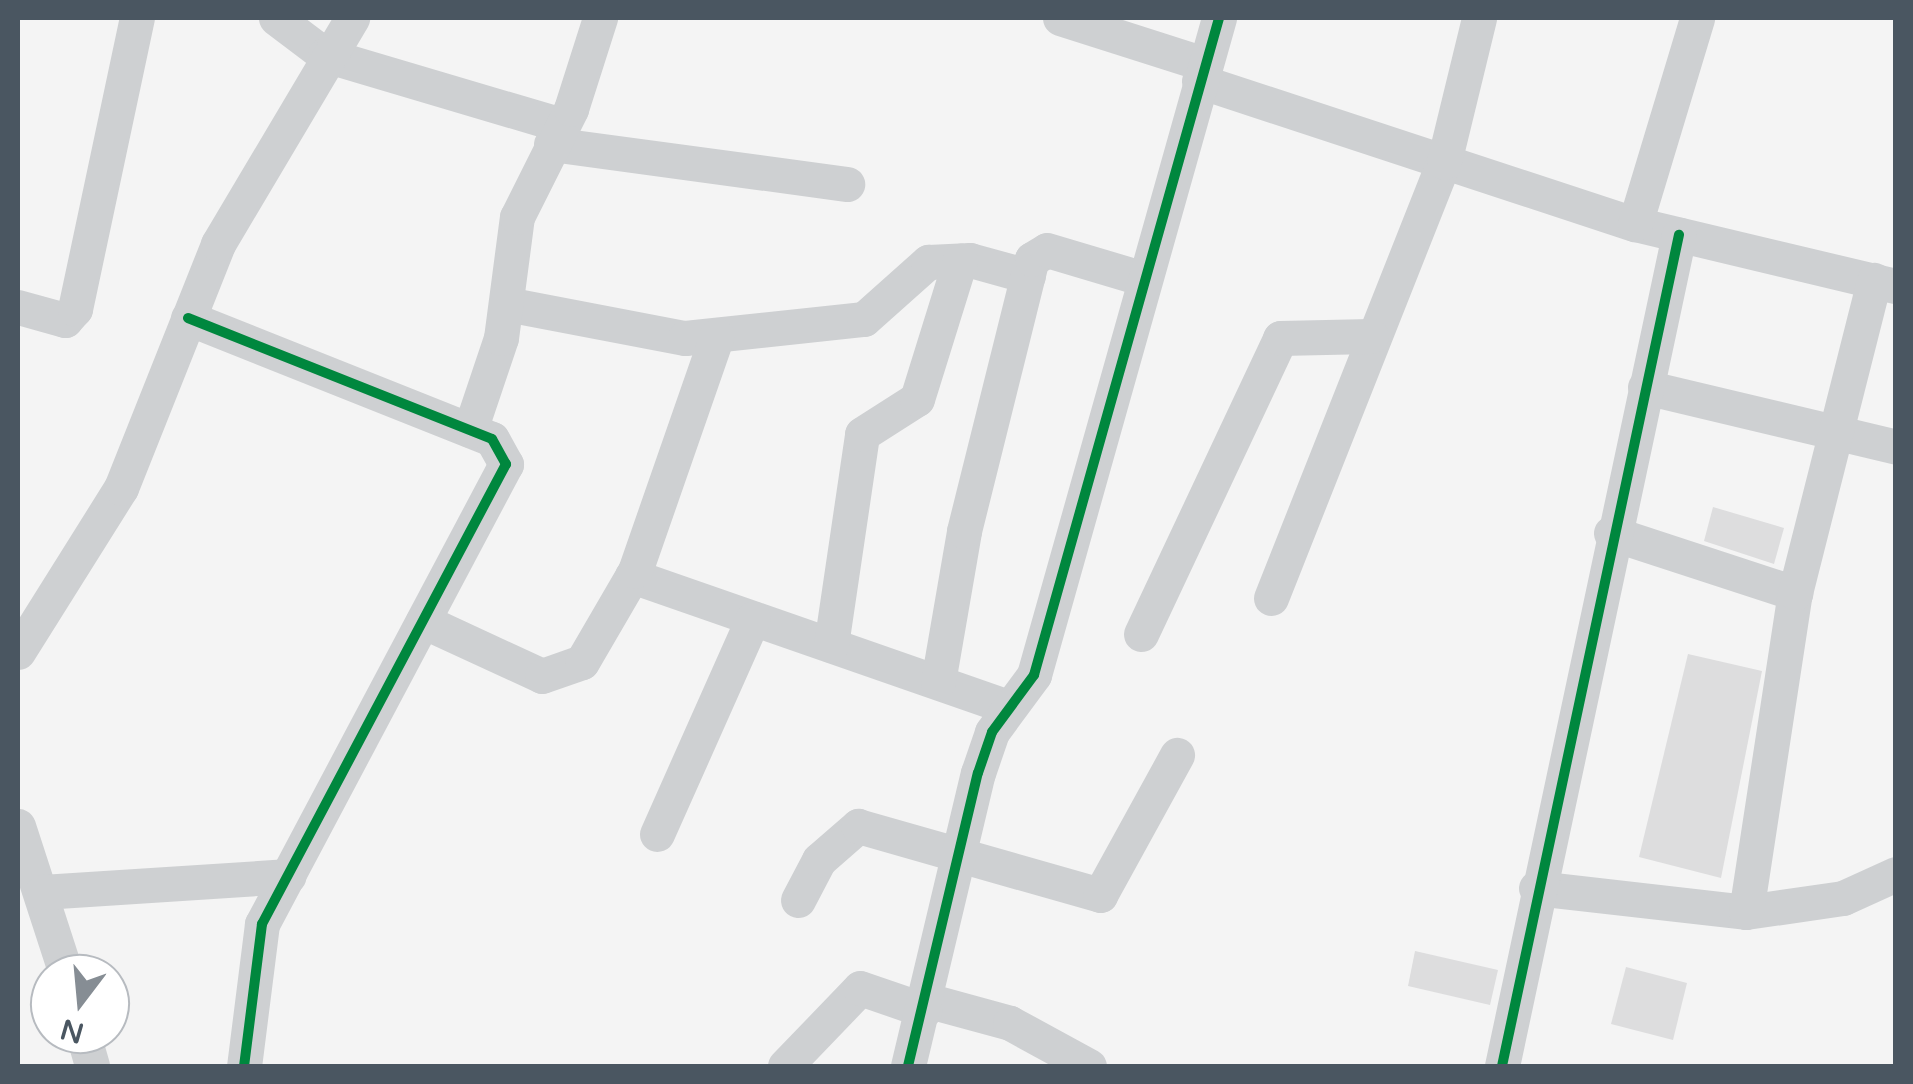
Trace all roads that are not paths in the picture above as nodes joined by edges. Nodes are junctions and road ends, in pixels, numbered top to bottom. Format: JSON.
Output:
{"nodes":[{"id":1,"x":136,"y":18,"type":"edge"},
{"id":2,"x":276,"y":18,"type":"edge"},
{"id":3,"x":600,"y":18,"type":"edge"},
{"id":4,"x":1060,"y":18,"type":"edge"},
{"id":5,"x":1219,"y":18,"type":"edge"},
{"id":6,"x":1479,"y":18,"type":"edge"},
{"id":7,"x":1698,"y":18,"type":"edge"},
{"id":8,"x":337,"y":37,"type":"edge"},
{"id":9,"x":1202,"y":72,"type":"junction"},
{"id":10,"x":556,"y":134,"type":"junction"},
{"id":11,"x":847,"y":184,"type":"dead end"},
{"id":12,"x":1433,"y":186,"type":"junction"},
{"id":13,"x":1635,"y":224,"type":"junction"},
{"id":14,"x":1679,"y":235,"type":"junction"},
{"id":15,"x":960,"y":261,"type":"junction"},
{"id":16,"x":1028,"y":276,"type":"junction"},
{"id":17,"x":1141,"y":278,"type":"junction"},
{"id":18,"x":1885,"y":283,"type":"edge"},
{"id":19,"x":506,"y":304,"type":"junction"},
{"id":20,"x":18,"y":306,"type":"edge"},
{"id":21,"x":188,"y":318,"type":"junction"},
{"id":22,"x":717,"y":336,"type":"junction"},
{"id":23,"x":1371,"y":336,"type":"junction"},
{"id":24,"x":1645,"y":387,"type":"junction"},
{"id":25,"x":470,"y":430,"type":"junction"},
{"id":26,"x":1832,"y":430,"type":"junction"},
{"id":27,"x":1896,"y":446,"type":"edge"},
{"id":28,"x":1610,"y":532,"type":"junction"},
{"id":29,"x":632,"y":576,"type":"junction"},
{"id":30,"x":1795,"y":593,"type":"junction"},
{"id":31,"x":1271,"y":598,"type":"dead end"},
{"id":32,"x":753,"y":618,"type":"junction"},
{"id":33,"x":423,"y":622,"type":"junction"},
{"id":34,"x":1141,"y":634,"type":"dead end"},
{"id":35,"x":831,"y":645,"type":"junction"},
{"id":36,"x":18,"y":652,"type":"edge"},
{"id":37,"x":938,"y":682,"type":"junction"},
{"id":38,"x":1008,"y":707,"type":"junction"},
{"id":39,"x":1177,"y":754,"type":"dead end"},
{"id":40,"x":18,"y":826,"type":"edge"},
{"id":41,"x":657,"y":834,"type":"dead end"},
{"id":42,"x":961,"y":859,"type":"junction"},
{"id":43,"x":1896,"y":874,"type":"edge"},
{"id":44,"x":288,"y":876,"type":"junction"},
{"id":45,"x":1536,"y":888,"type":"junction"},
{"id":46,"x":42,"y":892,"type":"junction"},
{"id":47,"x":798,"y":900,"type":"dead end"},
{"id":48,"x":1746,"y":912,"type":"junction"},
{"id":49,"x":60,"y":954,"type":"edge"},
{"id":50,"x":925,"y":1005,"type":"junction"},
{"id":51,"x":1054,"y":1056,"type":"edge"},
{"id":52,"x":244,"y":1066,"type":"edge"},
{"id":53,"x":785,"y":1066,"type":"edge"},
{"id":54,"x":908,"y":1066,"type":"edge"},
{"id":55,"x":1090,"y":1066,"type":"edge"},
{"id":56,"x":1502,"y":1066,"type":"edge"}],
"edges":[{"from":1,"to":20,"type":"street"},
{"from":2,"to":8,"type":"street"},
{"from":3,"to":10,"type":"street"},
{"from":4,"to":9,"type":"street"},
{"from":5,"to":9,"type":"street"},
{"from":6,"to":12,"type":"street"},
{"from":7,"to":13,"type":"street"},
{"from":8,"to":10,"type":"street"},
{"from":8,"to":21,"type":"street"},
{"from":9,"to":12,"type":"street"},
{"from":9,"to":17,"type":"street"},
{"from":10,"to":11,"type":"street"},
{"from":10,"to":19,"type":"street"},
{"from":12,"to":13,"type":"street"},
{"from":12,"to":23,"type":"street"},
{"from":13,"to":14,"type":"street"},
{"from":14,"to":18,"type":"street"},
{"from":14,"to":24,"type":"street"},
{"from":15,"to":16,"type":"street"},
{"from":15,"to":22,"type":"street"},
{"from":15,"to":35,"type":"street"},
{"from":16,"to":17,"type":"street"},
{"from":16,"to":37,"type":"street"},
{"from":17,"to":38,"type":"street"},
{"from":18,"to":26,"type":"street"},
{"from":19,"to":22,"type":"street"},
{"from":19,"to":25,"type":"street"},
{"from":21,"to":25,"type":"street"},
{"from":21,"to":36,"type":"street"},
{"from":22,"to":29,"type":"street"},
{"from":23,"to":31,"type":"street"},
{"from":23,"to":34,"type":"street"},
{"from":24,"to":26,"type":"street"},
{"from":24,"to":28,"type":"street"},
{"from":25,"to":33,"type":"street"},
{"from":26,"to":27,"type":"street"},
{"from":26,"to":30,"type":"street"},
{"from":28,"to":30,"type":"street"},
{"from":28,"to":45,"type":"street"},
{"from":29,"to":32,"type":"street"},
{"from":29,"to":33,"type":"street"},
{"from":30,"to":48,"type":"street"},
{"from":32,"to":35,"type":"street"},
{"from":32,"to":41,"type":"street"},
{"from":33,"to":44,"type":"street"},
{"from":35,"to":37,"type":"street"},
{"from":37,"to":38,"type":"street"},
{"from":38,"to":42,"type":"street"},
{"from":39,"to":42,"type":"street"},
{"from":40,"to":46,"type":"street"},
{"from":42,"to":47,"type":"street"},
{"from":42,"to":50,"type":"street"},
{"from":43,"to":48,"type":"street"},
{"from":44,"to":46,"type":"street"},
{"from":44,"to":52,"type":"street"},
{"from":45,"to":48,"type":"street"},
{"from":45,"to":56,"type":"street"},
{"from":46,"to":49,"type":"street"},
{"from":50,"to":51,"type":"street"},
{"from":50,"to":53,"type":"street"},
{"from":50,"to":54,"type":"street"},
{"from":51,"to":55,"type":"street"}]}
